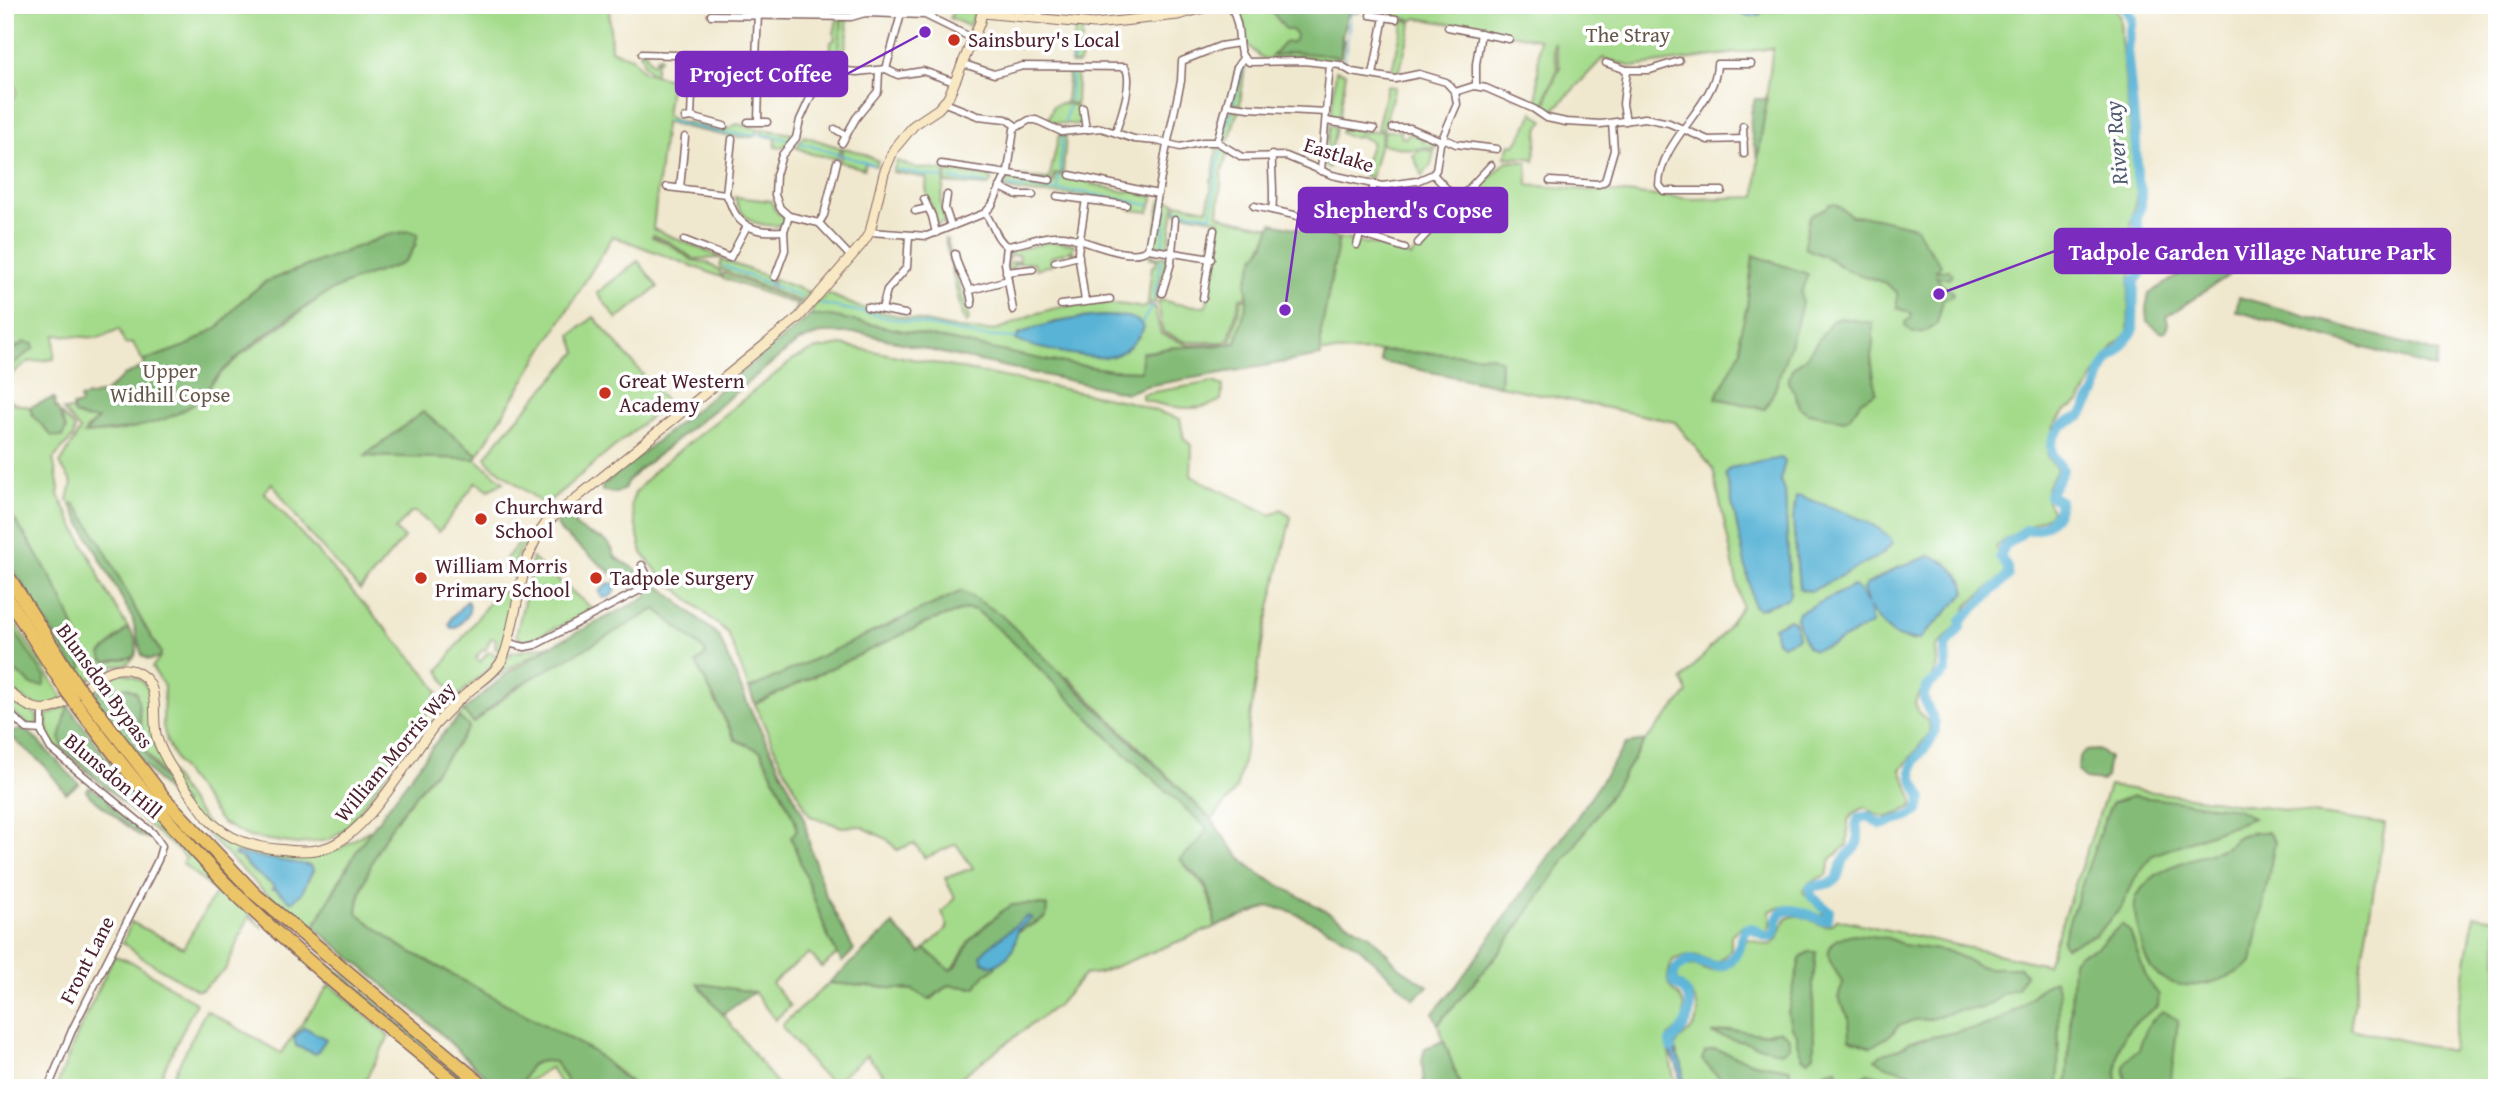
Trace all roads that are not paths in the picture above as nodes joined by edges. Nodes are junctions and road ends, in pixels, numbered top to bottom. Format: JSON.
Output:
{"nodes":[{"id":1,"x":893,"y":5,"type":"edge"},
{"id":2,"x":1039,"y":5,"type":"edge"},
{"id":3,"x":1215,"y":5,"type":"edge"},
{"id":4,"x":1231,"y":5,"type":"edge"},
{"id":5,"x":983,"y":9,"type":"edge"},
{"id":6,"x":713,"y":14,"type":"dead end"},
{"id":7,"x":758,"y":14,"type":"junction"},
{"id":8,"x":897,"y":14,"type":"junction"},
{"id":9,"x":1370,"y":15,"type":"dead end"},
{"id":10,"x":1384,"y":17,"type":"junction"},
{"id":11,"x":1040,"y":18,"type":"junction"},
{"id":12,"x":1396,"y":19,"type":"dead end"},
{"id":13,"x":1448,"y":27,"type":"dead end"},
{"id":14,"x":1481,"y":33,"type":"junction"},
{"id":15,"x":972,"y":38,"type":"junction"},
{"id":16,"x":1509,"y":39,"type":"dead end"},
{"id":17,"x":1239,"y":43,"type":"junction"},
{"id":18,"x":642,"y":54,"type":"dead end"},
{"id":19,"x":698,"y":57,"type":"junction"},
{"id":20,"x":1243,"y":58,"type":"junction"},
{"id":21,"x":756,"y":59,"type":"junction"},
{"id":22,"x":767,"y":59,"type":"junction"},
{"id":23,"x":1679,"y":61,"type":"dead end"},
{"id":24,"x":961,"y":63,"type":"junction"},
{"id":25,"x":1606,"y":63,"type":"dead end"},
{"id":26,"x":1330,"y":64,"type":"junction"},
{"id":27,"x":1751,"y":64,"type":"dead end"},
{"id":28,"x":883,"y":70,"type":"junction"},
{"id":29,"x":1628,"y":70,"type":"junction"},
{"id":30,"x":819,"y":71,"type":"junction"},
{"id":31,"x":1373,"y":75,"type":"junction"},
{"id":32,"x":954,"y":82,"type":"junction"},
{"id":33,"x":1476,"y":86,"type":"junction"},
{"id":34,"x":1455,"y":92,"type":"junction"},
{"id":35,"x":944,"y":103,"type":"junction"},
{"id":36,"x":1227,"y":105,"type":"junction"},
{"id":37,"x":1083,"y":108,"type":"dead end"},
{"id":38,"x":1326,"y":112,"type":"junction"},
{"id":39,"x":758,"y":121,"type":"junction"},
{"id":40,"x":1326,"y":121,"type":"junction"},
{"id":41,"x":1626,"y":121,"type":"junction"},
{"id":42,"x":748,"y":122,"type":"dead end"},
{"id":43,"x":767,"y":122,"type":"dead end"},
{"id":44,"x":1612,"y":123,"type":"junction"},
{"id":45,"x":724,"y":126,"type":"dead end"},
{"id":46,"x":1016,"y":126,"type":"junction"},
{"id":47,"x":1743,"y":127,"type":"dead end"},
{"id":48,"x":1393,"y":128,"type":"dead end"},
{"id":49,"x":835,"y":129,"type":"dead end"},
{"id":50,"x":1374,"y":129,"type":"dead end"},
{"id":51,"x":1086,"y":130,"type":"junction"},
{"id":52,"x":1683,"y":130,"type":"junction"},
{"id":53,"x":1116,"y":131,"type":"junction"},
{"id":54,"x":845,"y":135,"type":"junction"},
{"id":55,"x":685,"y":137,"type":"dead end"},
{"id":56,"x":732,"y":139,"type":"dead end"},
{"id":57,"x":1442,"y":139,"type":"junction"},
{"id":58,"x":1744,"y":139,"type":"junction"},
{"id":59,"x":1217,"y":142,"type":"junction"},
{"id":60,"x":842,"y":143,"type":"dead end"},
{"id":61,"x":1167,"y":144,"type":"junction"},
{"id":62,"x":1497,"y":149,"type":"dead end"},
{"id":63,"x":1744,"y":154,"type":"dead end"},
{"id":64,"x":1272,"y":155,"type":"junction"},
{"id":65,"x":837,"y":162,"type":"dead end"},
{"id":66,"x":945,"y":162,"type":"dead end"},
{"id":67,"x":1491,"y":165,"type":"dead end"},
{"id":68,"x":1321,"y":171,"type":"junction"},
{"id":69,"x":1006,"y":174,"type":"junction"},
{"id":70,"x":1433,"y":174,"type":"junction"},
{"id":71,"x":1070,"y":175,"type":"dead end"},
{"id":72,"x":824,"y":180,"type":"dead end"},
{"id":73,"x":1050,"y":180,"type":"dead end"},
{"id":74,"x":1550,"y":181,"type":"dead end"},
{"id":75,"x":832,"y":182,"type":"junction"},
{"id":76,"x":1374,"y":185,"type":"junction"},
{"id":77,"x":667,"y":187,"type":"dead end"},
{"id":78,"x":999,"y":187,"type":"junction"},
{"id":79,"x":680,"y":188,"type":"junction"},
{"id":80,"x":1722,"y":191,"type":"dead end"},
{"id":81,"x":726,"y":194,"type":"junction"},
{"id":82,"x":1158,"y":194,"type":"junction"},
{"id":83,"x":947,"y":195,"type":"dead end"},
{"id":84,"x":1032,"y":195,"type":"dead end"},
{"id":85,"x":1057,"y":196,"type":"dead end"},
{"id":86,"x":924,"y":199,"type":"dead end"},
{"id":87,"x":1086,"y":199,"type":"junction"},
{"id":88,"x":1457,"y":200,"type":"junction"},
{"id":89,"x":1126,"y":205,"type":"dead end"},
{"id":90,"x":1254,"y":206,"type":"dead end"},
{"id":91,"x":928,"y":208,"type":"junction"},
{"id":92,"x":1272,"y":210,"type":"junction"},
{"id":93,"x":915,"y":211,"type":"dead end"},
{"id":94,"x":985,"y":213,"type":"junction"},
{"id":95,"x":789,"y":216,"type":"junction"},
{"id":96,"x":1175,"y":220,"type":"dead end"},
{"id":97,"x":819,"y":223,"type":"junction"},
{"id":98,"x":747,"y":226,"type":"junction"},
{"id":99,"x":951,"y":226,"type":"junction"},
{"id":100,"x":1214,"y":230,"type":"dead end"},
{"id":101,"x":1336,"y":230,"type":"dead end"},
{"id":102,"x":784,"y":231,"type":"junction"},
{"id":103,"x":870,"y":232,"type":"junction"},
{"id":104,"x":936,"y":233,"type":"junction"},
{"id":105,"x":1360,"y":234,"type":"junction"},
{"id":106,"x":909,"y":235,"type":"junction"},
{"id":107,"x":701,"y":237,"type":"dead end"},
{"id":108,"x":684,"y":240,"type":"dead end"},
{"id":109,"x":1080,"y":240,"type":"junction"},
{"id":110,"x":1418,"y":243,"type":"dead end"},
{"id":111,"x":1357,"y":245,"type":"dead end"},
{"id":112,"x":698,"y":246,"type":"junction"},
{"id":113,"x":1007,"y":246,"type":"junction"},
{"id":114,"x":1405,"y":248,"type":"dead end"},
{"id":115,"x":1148,"y":249,"type":"junction"},
{"id":116,"x":1171,"y":253,"type":"junction"},
{"id":117,"x":955,"y":254,"type":"dead end"},
{"id":118,"x":1079,"y":256,"type":"junction"},
{"id":119,"x":851,"y":257,"type":"junction"},
{"id":120,"x":1211,"y":259,"type":"junction"},
{"id":121,"x":772,"y":261,"type":"dead end"},
{"id":122,"x":1055,"y":262,"type":"dead end"},
{"id":123,"x":780,"y":263,"type":"junction"},
{"id":124,"x":1032,"y":269,"type":"dead end"},
{"id":125,"x":1006,"y":272,"type":"junction"},
{"id":126,"x":775,"y":277,"type":"dead end"},
{"id":127,"x":1008,"y":281,"type":"junction"},
{"id":128,"x":971,"y":290,"type":"junction"},
{"id":129,"x":1162,"y":293,"type":"dead end"},
{"id":130,"x":1203,"y":298,"type":"dead end"},
{"id":131,"x":1110,"y":299,"type":"dead end"},
{"id":132,"x":1085,"y":301,"type":"junction"},
{"id":133,"x":972,"y":304,"type":"dead end"},
{"id":134,"x":1061,"y":305,"type":"dead end"},
{"id":135,"x":867,"y":307,"type":"dead end"},
{"id":136,"x":882,"y":309,"type":"junction"},
{"id":137,"x":1013,"y":310,"type":"dead end"},
{"id":138,"x":905,"y":314,"type":"dead end"},
{"id":139,"x":642,"y":565,"type":"dead end"},
{"id":140,"x":5,"y":571,"type":"edge"},
{"id":141,"x":5,"y":594,"type":"edge"},
{"id":142,"x":508,"y":643,"type":"junction"},
{"id":143,"x":5,"y":688,"type":"edge"},
{"id":144,"x":76,"y":694,"type":"junction"},
{"id":145,"x":42,"y":709,"type":"junction"},
{"id":146,"x":5,"y":710,"type":"edge"},
{"id":147,"x":42,"y":730,"type":"junction"},
{"id":148,"x":176,"y":820,"type":"junction"},
{"id":149,"x":162,"y":849,"type":"joint"},
{"id":150,"x":48,"y":1088,"type":"edge"},
{"id":151,"x":462,"y":1088,"type":"edge"},
{"id":152,"x":486,"y":1088,"type":"edge"}],
"edges":[{"from":1,"to":8,"type":"street"},
{"from":2,"to":11,"type":"street"},
{"from":3,"to":11,"type":"street"},
{"from":4,"to":17,"type":"street"},
{"from":5,"to":11,"type":"street"},
{"from":5,"to":15,"type":"street","name":"William Morris Way"},
{"from":6,"to":7,"type":"street"},
{"from":7,"to":8,"type":"street"},
{"from":7,"to":21,"type":"street"},
{"from":8,"to":15,"type":"street"},
{"from":8,"to":28,"type":"street"},
{"from":9,"to":10,"type":"street"},
{"from":10,"to":12,"type":"street"},
{"from":10,"to":31,"type":"street"},
{"from":13,"to":14,"type":"street"},
{"from":14,"to":16,"type":"street"},
{"from":14,"to":33,"type":"street"},
{"from":15,"to":24,"type":"street","name":"William Morris Way"},
{"from":17,"to":20,"type":"street"},
{"from":17,"to":61,"type":"street"},
{"from":18,"to":19,"type":"street"},
{"from":19,"to":21,"type":"street"},
{"from":19,"to":45,"type":"street"},
{"from":20,"to":26,"type":"street"},
{"from":20,"to":36,"type":"street"},
{"from":21,"to":22,"type":"street"},
{"from":22,"to":30,"type":"street"},
{"from":22,"to":39,"type":"street"},
{"from":23,"to":29,"type":"street"},
{"from":24,"to":32,"type":"street","name":"William Morris Way"},
{"from":24,"to":53,"type":"street"},
{"from":25,"to":29,"type":"street"},
{"from":26,"to":31,"type":"street"},
{"from":26,"to":38,"type":"street"},
{"from":27,"to":52,"type":"street"},
{"from":28,"to":30,"type":"street"},
{"from":28,"to":32,"type":"street"},
{"from":28,"to":54,"type":"street"},
{"from":29,"to":41,"type":"street"},
{"from":30,"to":95,"type":"street"},
{"from":31,"to":34,"type":"street"},
{"from":32,"to":35,"type":"street","name":"William Morris Way"},
{"from":33,"to":34,"type":"street"},
{"from":33,"to":44,"type":"street"},
{"from":34,"to":57,"type":"street"},
{"from":35,"to":46,"type":"street"},
{"from":35,"to":103,"type":"street","name":"William Morris Way"},
{"from":36,"to":38,"type":"street"},
{"from":36,"to":59,"type":"street"},
{"from":37,"to":51,"type":"street"},
{"from":38,"to":40,"type":"street"},
{"from":39,"to":42,"type":"street"},
{"from":39,"to":43,"type":"street"},
{"from":40,"to":50,"type":"street"},
{"from":40,"to":68,"type":"street"},
{"from":41,"to":44,"type":"street"},
{"from":41,"to":52,"type":"street"},
{"from":44,"to":74,"type":"street"},
{"from":46,"to":51,"type":"street"},
{"from":46,"to":69,"type":"street"},
{"from":47,"to":58,"type":"street"},
{"from":48,"to":57,"type":"street"},
{"from":49,"to":54,"type":"street"},
{"from":51,"to":53,"type":"street"},
{"from":52,"to":58,"type":"street"},
{"from":52,"to":80,"type":"street"},
{"from":53,"to":61,"type":"street"},
{"from":54,"to":60,"type":"street"},
{"from":55,"to":79,"type":"street"},
{"from":56,"to":81,"type":"street"},
{"from":57,"to":62,"type":"street"},
{"from":57,"to":70,"type":"street"},
{"from":58,"to":63,"type":"street"},
{"from":59,"to":61,"type":"street"},
{"from":59,"to":64,"type":"street","name":"Eastlake"},
{"from":61,"to":82,"type":"street"},
{"from":64,"to":68,"type":"street","name":"Eastlake"},
{"from":64,"to":92,"type":"street"},
{"from":65,"to":75,"type":"street"},
{"from":66,"to":69,"type":"street"},
{"from":67,"to":88,"type":"street"},
{"from":68,"to":76,"type":"street","name":"Eastlake"},
{"from":69,"to":73,"type":"street"},
{"from":69,"to":78,"type":"street"},
{"from":70,"to":76,"type":"street","name":"Eastlake"},
{"from":70,"to":88,"type":"street"},
{"from":71,"to":82,"type":"street"},
{"from":72,"to":75,"type":"street"},
{"from":75,"to":97,"type":"street"},
{"from":76,"to":105,"type":"street"},
{"from":77,"to":79,"type":"street"},
{"from":78,"to":84,"type":"street"},
{"from":78,"to":94,"type":"street"},
{"from":79,"to":81,"type":"street"},
{"from":81,"to":98,"type":"street"},
{"from":82,"to":115,"type":"street"},
{"from":83,"to":99,"type":"street"},
{"from":85,"to":87,"type":"street"},
{"from":86,"to":91,"type":"street"},
{"from":87,"to":89,"type":"street"},
{"from":87,"to":109,"type":"street"},
{"from":88,"to":110,"type":"street"},
{"from":90,"to":92,"type":"street"},
{"from":91,"to":93,"type":"street"},
{"from":91,"to":104,"type":"street"},
{"from":92,"to":101,"type":"street"},
{"from":94,"to":99,"type":"street"},
{"from":94,"to":113,"type":"street"},
{"from":95,"to":97,"type":"street"},
{"from":95,"to":102,"type":"street"},
{"from":96,"to":116,"type":"street"},
{"from":97,"to":119,"type":"street"},
{"from":98,"to":102,"type":"street"},
{"from":98,"to":112,"type":"street"},
{"from":99,"to":104,"type":"street"},
{"from":100,"to":120,"type":"street"},
{"from":102,"to":123,"type":"street"},
{"from":103,"to":106,"type":"street"},
{"from":103,"to":119,"type":"street","name":"William Morris Way"},
{"from":104,"to":106,"type":"street"},
{"from":105,"to":111,"type":"street"},
{"from":105,"to":114,"type":"street"},
{"from":106,"to":136,"type":"street"},
{"from":107,"to":112,"type":"street"},
{"from":108,"to":112,"type":"street"},
{"from":109,"to":113,"type":"street"},
{"from":109,"to":115,"type":"street"},
{"from":109,"to":118,"type":"street"},
{"from":113,"to":125,"type":"street"},
{"from":115,"to":116,"type":"street"},
{"from":116,"to":120,"type":"street"},
{"from":116,"to":129,"type":"street"},
{"from":117,"to":128,"type":"street"},
{"from":118,"to":122,"type":"street"},
{"from":118,"to":132,"type":"street"},
{"from":119,"to":142,"type":"street","name":"William Morris Way"},
{"from":120,"to":130,"type":"street"},
{"from":121,"to":123,"type":"street"},
{"from":123,"to":126,"type":"street"},
{"from":124,"to":125,"type":"street"},
{"from":125,"to":127,"type":"street"},
{"from":127,"to":128,"type":"street"},
{"from":127,"to":137,"type":"street"},
{"from":128,"to":133,"type":"street"},
{"from":131,"to":132,"type":"street"},
{"from":132,"to":134,"type":"street"},
{"from":135,"to":136,"type":"street"},
{"from":136,"to":138,"type":"street"},
{"from":139,"to":142,"type":"street"},
{"from":140,"to":144,"type":"highway","name":"Blunsdon Bypass"},
{"from":141,"to":144,"type":"highway","name":"Blunsdon Bypass"},
{"from":142,"to":145,"type":"street","name":"William Morris Way"},
{"from":143,"to":145,"type":"street"},
{"from":144,"to":148,"type":"highway","name":"Blunsdon Bypass"},
{"from":145,"to":147,"type":"street","name":"Blunsdon Hill"},
{"from":146,"to":147,"type":"street","name":"Blunsdon Hill"},
{"from":147,"to":149,"type":"street","name":"Blunsdon Hill"},
{"from":148,"to":151,"type":"highway"},
{"from":148,"to":152,"type":"highway"},
{"from":149,"to":150,"type":"street","name":"Front Lane"}]}
